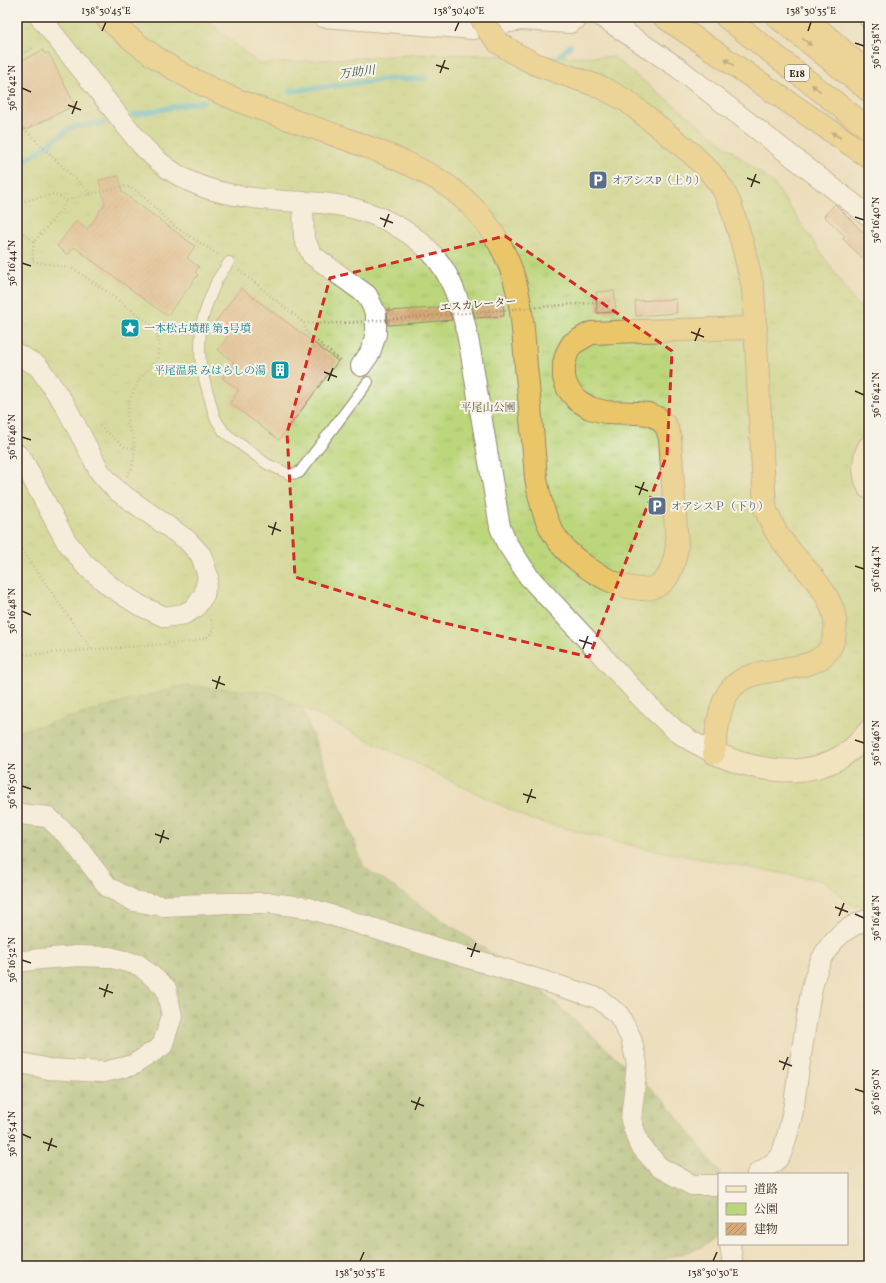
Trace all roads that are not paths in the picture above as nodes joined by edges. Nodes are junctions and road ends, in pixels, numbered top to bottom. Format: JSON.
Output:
{"nodes":[{"id":1,"x":40,"y":17,"type":"edge"},
{"id":2,"x":106,"y":17,"type":"edge"},
{"id":3,"x":323,"y":17,"type":"edge"},
{"id":4,"x":481,"y":17,"type":"edge"},
{"id":5,"x":579,"y":17,"type":"edge"},
{"id":6,"x":602,"y":17,"type":"edge"},
{"id":7,"x":664,"y":17,"type":"edge"},
{"id":8,"x":726,"y":17,"type":"edge"},
{"id":9,"x":777,"y":17,"type":"edge"},
{"id":10,"x":805,"y":17,"type":"edge"},
{"id":11,"x":869,"y":74,"type":"edge"},
{"id":12,"x":869,"y":90,"type":"edge"},
{"id":13,"x":869,"y":129,"type":"edge"},
{"id":14,"x":869,"y":157,"type":"edge"},
{"id":15,"x":303,"y":203,"type":"junction"},
{"id":16,"x":869,"y":216,"type":"edge"},
{"id":17,"x":229,"y":262,"type":"road end"},
{"id":18,"x":756,"y":328,"type":"junction"},
{"id":19,"x":17,"y":354,"type":"edge"},
{"id":20,"x":364,"y":374,"type":"joint"},
{"id":21,"x":869,"y":447,"type":"edge"},
{"id":22,"x":17,"y":454,"type":"edge"},
{"id":23,"x":869,"y":488,"type":"edge"},
{"id":24,"x":869,"y":731,"type":"edge"},
{"id":25,"x":714,"y":753,"type":"junction"},
{"id":26,"x":17,"y":816,"type":"edge"},
{"id":27,"x":869,"y":919,"type":"edge"},
{"id":28,"x":17,"y":962,"type":"edge"},
{"id":29,"x":17,"y":1062,"type":"edge"},
{"id":30,"x":758,"y":1173,"type":"edge"},
{"id":31,"x":718,"y":1185,"type":"edge"},
{"id":32,"x":730,"y":1245,"type":"edge"},
{"id":33,"x":733,"y":1266,"type":"edge"}],
"edges":[{"from":1,"to":15,"type":"street"},
{"from":2,"to":18,"type":"highway"},
{"from":3,"to":5,"type":"street"},
{"from":4,"to":18,"type":"highway","bridge":true},
{"from":6,"to":16,"type":"street"},
{"from":14,"to":7,"type":"highway","one_way":true},
{"from":13,"to":8,"type":"highway","number":"E18","one_way":true},
{"from":9,"to":12,"type":"highway","one_way":true},
{"from":10,"to":11,"type":"highway"},
{"from":15,"to":20,"type":"street"},
{"from":15,"to":25,"type":"street"},
{"from":17,"to":20,"type":"lane"},
{"from":18,"to":25,"type":"highway"},
{"from":19,"to":22,"type":"street"},
{"from":21,"to":23,"type":"street"},
{"from":24,"to":25,"type":"street"},
{"from":26,"to":31,"type":"street"},
{"from":27,"to":30,"type":"street"},
{"from":28,"to":29,"type":"street"},
{"from":32,"to":33,"type":"street"}]}
